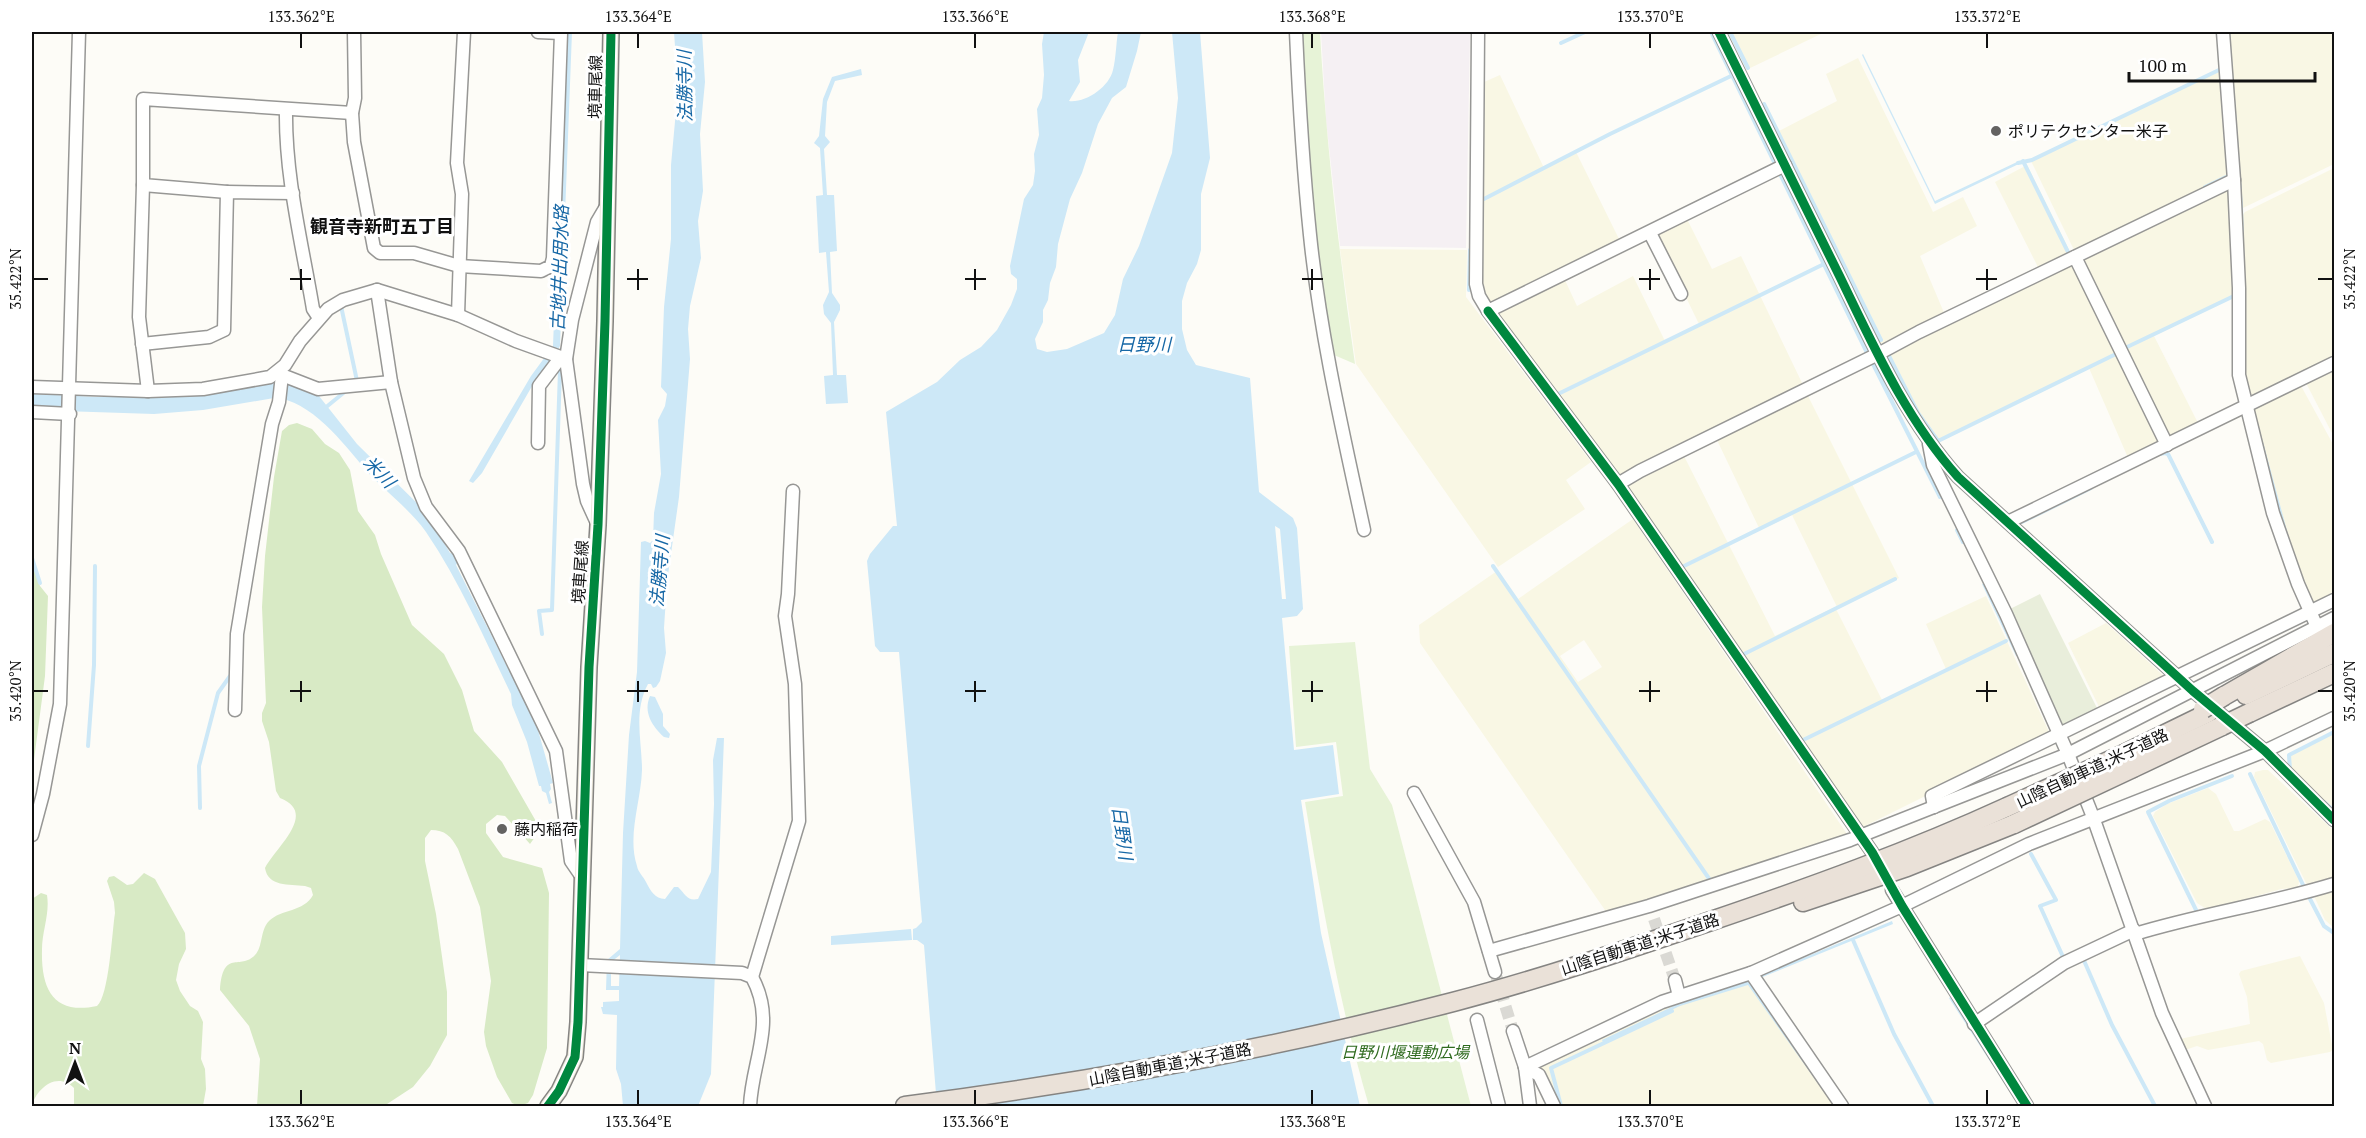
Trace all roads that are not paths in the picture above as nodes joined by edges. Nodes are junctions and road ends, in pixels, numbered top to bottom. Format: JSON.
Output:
{"nodes":[{"id":1,"x":79,"y":32,"type":"edge"},
{"id":2,"x":354,"y":32,"type":"edge"},
{"id":3,"x":464,"y":32,"type":"edge"},
{"id":4,"x":538,"y":32,"type":"edge"},
{"id":5,"x":561,"y":32,"type":"edge"},
{"id":6,"x":611,"y":32,"type":"edge"},
{"id":7,"x":1296,"y":32,"type":"edge"},
{"id":8,"x":1478,"y":32,"type":"edge"},
{"id":9,"x":1719,"y":32,"type":"edge"},
{"id":10,"x":2223,"y":32,"type":"edge"},
{"id":11,"x":286,"y":110,"type":"junction"},
{"id":12,"x":352,"y":113,"type":"junction"},
{"id":13,"x":1785,"y":165,"type":"junction"},
{"id":14,"x":2234,"y":180,"type":"junction"},
{"id":15,"x":143,"y":185,"type":"junction"},
{"id":16,"x":227,"y":192,"type":"junction"},
{"id":17,"x":293,"y":194,"type":"junction"},
{"id":18,"x":607,"y":204,"type":"junction"},
{"id":19,"x":1650,"y":233,"type":"junction"},
{"id":20,"x":2075,"y":257,"type":"junction"},
{"id":21,"x":459,"y":266,"type":"junction"},
{"id":22,"x":377,"y":290,"type":"junction"},
{"id":23,"x":1681,"y":294,"type":"dead end"},
{"id":24,"x":1488,"y":311,"type":"junction"},
{"id":25,"x":458,"y":315,"type":"junction"},
{"id":26,"x":319,"y":318,"type":"junction"},
{"id":27,"x":142,"y":344,"type":"junction"},
{"id":28,"x":1878,"y":354,"type":"junction"},
{"id":29,"x":557,"y":356,"type":"junction"},
{"id":30,"x":2334,"y":363,"type":"edge"},
{"id":31,"x":280,"y":376,"type":"junction"},
{"id":32,"x":391,"y":382,"type":"junction"},
{"id":33,"x":32,"y":387,"type":"edge"},
{"id":34,"x":70,"y":391,"type":"junction"},
{"id":35,"x":148,"y":391,"type":"junction"},
{"id":36,"x":2249,"y":404,"type":"junction"},
{"id":37,"x":32,"y":412,"type":"edge"},
{"id":38,"x":70,"y":412,"type":"junction"},
{"id":39,"x":1928,"y":440,"type":"junction"},
{"id":40,"x":538,"y":443,"type":"dead end"},
{"id":41,"x":2167,"y":445,"type":"junction"},
{"id":42,"x":1618,"y":484,"type":"junction"},
{"id":43,"x":793,"y":490,"type":"dead end"},
{"id":44,"x":2008,"y":522,"type":"junction"},
{"id":45,"x":598,"y":525,"type":"junction"},
{"id":46,"x":1364,"y":530,"type":"dead end"},
{"id":47,"x":2334,"y":600,"type":"edge"},
{"id":48,"x":2312,"y":618,"type":"junction"},
{"id":49,"x":2334,"y":618,"type":"edge"},
{"id":50,"x":2334,"y":633,"type":"edge"},
{"id":51,"x":2334,"y":653,"type":"edge"},
{"id":52,"x":2334,"y":673,"type":"edge"},
{"id":53,"x":2180,"y":679,"type":"junction"},
{"id":54,"x":2334,"y":685,"type":"edge"},
{"id":55,"x":2193,"y":691,"type":"junction"},
{"id":56,"x":2227,"y":700,"type":"junction"},
{"id":57,"x":235,"y":710,"type":"dead end"},
{"id":58,"x":2249,"y":713,"type":"junction"},
{"id":59,"x":2334,"y":718,"type":"edge"},
{"id":60,"x":2059,"y":734,"type":"junction"},
{"id":61,"x":2265,"y":751,"type":"junction"},
{"id":62,"x":2068,"y":754,"type":"junction"},
{"id":63,"x":2129,"y":760,"type":"junction"},
{"id":64,"x":1414,"y":793,"type":"dead end"},
{"id":65,"x":1934,"y":807,"type":"junction"},
{"id":66,"x":2094,"y":817,"type":"junction"},
{"id":67,"x":2334,"y":820,"type":"edge"},
{"id":68,"x":32,"y":835,"type":"edge"},
{"id":69,"x":1856,"y":838,"type":"junction"},
{"id":70,"x":1872,"y":852,"type":"dead end"},
{"id":71,"x":582,"y":877,"type":"junction"},
{"id":72,"x":2334,"y":884,"type":"edge"},
{"id":73,"x":1892,"y":890,"type":"dead end"},
{"id":74,"x":1649,"y":906,"type":"junction"},
{"id":75,"x":1902,"y":906,"type":"junction"},
{"id":76,"x":1654,"y":919,"type":"tunnel mouth"},
{"id":77,"x":2134,"y":932,"type":"junction"},
{"id":78,"x":1489,"y":951,"type":"junction"},
{"id":79,"x":588,"y":966,"type":"junction"},
{"id":80,"x":1495,"y":972,"type":"tunnel mouth"},
{"id":81,"x":1751,"y":973,"type":"junction"},
{"id":82,"x":747,"y":975,"type":"junction"},
{"id":83,"x":1675,"y":980,"type":"tunnel mouth"},
{"id":84,"x":1679,"y":996,"type":"junction"},
{"id":85,"x":1456,"y":1005,"type":"junction"},
{"id":86,"x":1477,"y":1020,"type":"dead end"},
{"id":87,"x":1974,"y":1024,"type":"junction"},
{"id":88,"x":1513,"y":1031,"type":"tunnel mouth"},
{"id":89,"x":1525,"y":1067,"type":"junction"},
{"id":90,"x":750,"y":1106,"type":"edge"},
{"id":91,"x":548,"y":1107,"type":"edge"},
{"id":92,"x":905,"y":1107,"type":"edge"},
{"id":93,"x":960,"y":1107,"type":"edge"},
{"id":94,"x":1499,"y":1107,"type":"edge"},
{"id":95,"x":1530,"y":1107,"type":"edge"},
{"id":96,"x":1554,"y":1107,"type":"edge"},
{"id":97,"x":1842,"y":1107,"type":"edge"},
{"id":98,"x":2027,"y":1107,"type":"edge"},
{"id":99,"x":2205,"y":1107,"type":"edge"}],
"edges":[{"from":1,"to":34,"type":"street"},
{"from":2,"to":12,"type":"street"},
{"from":3,"to":21,"type":"street"},
{"from":4,"to":5,"type":"street"},
{"from":5,"to":21,"type":"street"},
{"from":6,"to":18,"type":"main road","name":"境車尾線"},
{"from":7,"to":46,"type":"street"},
{"from":8,"to":24,"type":"street"},
{"from":9,"to":13,"type":"street"},
{"from":10,"to":14,"type":"street"},
{"from":11,"to":12,"type":"street"},
{"from":11,"to":15,"type":"street"},
{"from":11,"to":17,"type":"street"},
{"from":12,"to":21,"type":"street"},
{"from":13,"to":19,"type":"street"},
{"from":13,"to":28,"type":"street"},
{"from":14,"to":20,"type":"street"},
{"from":14,"to":36,"type":"street"},
{"from":15,"to":16,"type":"street"},
{"from":15,"to":27,"type":"street"},
{"from":16,"to":17,"type":"street"},
{"from":16,"to":27,"type":"street"},
{"from":17,"to":26,"type":"street"},
{"from":18,"to":29,"type":"street"},
{"from":18,"to":45,"type":"main road","name":"境車尾線"},
{"from":19,"to":23,"type":"street"},
{"from":19,"to":24,"type":"street"},
{"from":20,"to":28,"type":"street"},
{"from":20,"to":41,"type":"street"},
{"from":21,"to":25,"type":"street"},
{"from":22,"to":25,"type":"street"},
{"from":22,"to":26,"type":"street"},
{"from":22,"to":32,"type":"street"},
{"from":24,"to":42,"type":"street"},
{"from":25,"to":29,"type":"street"},
{"from":26,"to":31,"type":"street"},
{"from":27,"to":35,"type":"street"},
{"from":28,"to":39,"type":"street"},
{"from":28,"to":42,"type":"street"},
{"from":29,"to":40,"type":"street"},
{"from":29,"to":45,"type":"street"},
{"from":30,"to":36,"type":"street"},
{"from":31,"to":32,"type":"street"},
{"from":31,"to":35,"type":"street"},
{"from":31,"to":57,"type":"street"},
{"from":32,"to":71,"type":"street"},
{"from":33,"to":34,"type":"street"},
{"from":34,"to":35,"type":"street"},
{"from":34,"to":38,"type":"street"},
{"from":36,"to":41,"type":"street"},
{"from":36,"to":48,"type":"street"},
{"from":37,"to":38,"type":"street"},
{"from":38,"to":68,"type":"street"},
{"from":39,"to":44,"type":"street"},
{"from":39,"to":60,"type":"street"},
{"from":41,"to":44,"type":"street"},
{"from":42,"to":69,"type":"street"},
{"from":43,"to":82,"type":"street"},
{"from":44,"to":53,"type":"street"},
{"from":45,"to":71,"type":"main road","name":"境車尾線"},
{"from":47,"to":48,"type":"street"},
{"from":48,"to":49,"type":"street"},
{"from":48,"to":53,"type":"street"},
{"from":48,"to":55,"type":"street"},
{"from":50,"to":56,"type":"highway"},
{"from":51,"to":56,"type":"highway","name":"山陰自動車道;米子道路"},
{"from":52,"to":58,"type":"highway","name":"山陰自動車道;米子道路"},
{"from":53,"to":55,"type":"street"},
{"from":53,"to":60,"type":"street"},
{"from":54,"to":58,"type":"highway"},
{"from":55,"to":61,"type":"street"},
{"from":55,"to":62,"type":"street"},
{"from":56,"to":63,"type":"highway","name":"山陰自動車道;米子道路"},
{"from":58,"to":63,"type":"highway","name":"山陰自動車道;米子道路","bridge":true},
{"from":59,"to":61,"type":"street"},
{"from":60,"to":62,"type":"street"},
{"from":60,"to":65,"type":"street"},
{"from":61,"to":66,"type":"street"},
{"from":61,"to":67,"type":"street"},
{"from":62,"to":65,"type":"street"},
{"from":62,"to":66,"type":"street"},
{"from":63,"to":85,"type":"highway","name":"山陰自動車道;米子道路","bridge":true},
{"from":64,"to":78,"type":"street"},
{"from":65,"to":69,"type":"street"},
{"from":66,"to":75,"type":"street"},
{"from":66,"to":77,"type":"street"},
{"from":69,"to":70,"type":"street"},
{"from":69,"to":74,"type":"street"},
{"from":71,"to":79,"type":"main road","name":"境車尾線"},
{"from":72,"to":77,"type":"street"},
{"from":73,"to":75,"type":"street"},
{"from":74,"to":76,"type":"street"},
{"from":74,"to":78,"type":"street"},
{"from":75,"to":81,"type":"street"},
{"from":75,"to":87,"type":"street"},
{"from":77,"to":87,"type":"street"},
{"from":77,"to":99,"type":"street"},
{"from":78,"to":80,"type":"street"},
{"from":79,"to":82,"type":"street"},
{"from":79,"to":91,"type":"main road","name":"境車尾線"},
{"from":81,"to":84,"type":"street"},
{"from":81,"to":97,"type":"street"},
{"from":82,"to":90,"type":"street"},
{"from":83,"to":84,"type":"street"},
{"from":84,"to":89,"type":"street"},
{"from":85,"to":92,"type":"highway","name":"山陰自動車道;米子道路"},
{"from":85,"to":93,"type":"highway","name":"山陰自動車道;米子道路"},
{"from":86,"to":94,"type":"street"},
{"from":87,"to":98,"type":"street"},
{"from":88,"to":89,"type":"street"},
{"from":89,"to":95,"type":"street"},
{"from":89,"to":96,"type":"street"}]}
